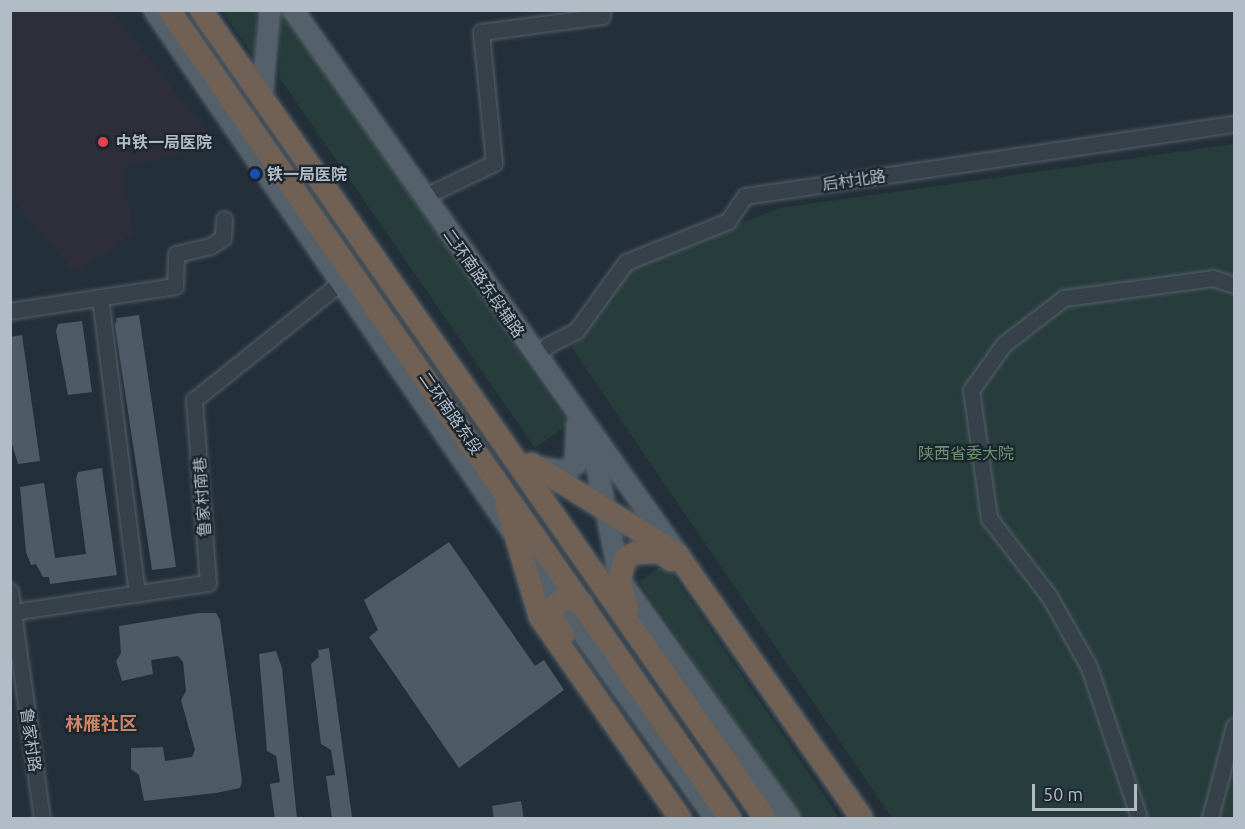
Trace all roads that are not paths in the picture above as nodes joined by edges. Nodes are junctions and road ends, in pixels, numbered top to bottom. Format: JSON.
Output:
{"nodes":[{"id":1,"x":201,"y":10,"type":"edge"},
{"id":2,"x":270,"y":10,"type":"edge"},
{"id":3,"x":293,"y":10,"type":"edge"},
{"id":4,"x":602,"y":10,"type":"edge"},
{"id":5,"x":165,"y":11,"type":"edge"},
{"id":6,"x":262,"y":99,"type":"junction"},
{"id":7,"x":1234,"y":124,"type":"edge"},
{"id":8,"x":423,"y":197,"type":"junction"},
{"id":9,"x":224,"y":219,"type":"dead end"},
{"id":10,"x":339,"y":284,"type":"junction"},
{"id":11,"x":1234,"y":285,"type":"edge"},
{"id":12,"x":100,"y":297,"type":"junction"},
{"id":13,"x":10,"y":311,"type":"edge"},
{"id":14,"x":536,"y":357,"type":"junction"},
{"id":15,"x":483,"y":411,"type":"junction"},
{"id":16,"x":576,"y":417,"type":"junction"},
{"id":17,"x":590,"y":437,"type":"junction"},
{"id":18,"x":533,"y":465,"type":"junction"},
{"id":19,"x":500,"y":484,"type":"junction"},
{"id":20,"x":604,"y":509,"type":"junction"},
{"id":21,"x":516,"y":538,"type":"junction"},
{"id":22,"x":677,"y":554,"type":"junction"},
{"id":23,"x":623,"y":590,"type":"junction"},
{"id":24,"x":10,"y":591,"type":"edge"},
{"id":25,"x":137,"y":594,"type":"junction"},
{"id":26,"x":557,"y":601,"type":"junction"},
{"id":27,"x":582,"y":603,"type":"junction"},
{"id":28,"x":14,"y":612,"type":"junction"},
{"id":29,"x":633,"y":624,"type":"junction"},
{"id":30,"x":1234,"y":726,"type":"edge"},
{"id":31,"x":42,"y":819,"type":"edge"},
{"id":32,"x":680,"y":819,"type":"edge"},
{"id":33,"x":694,"y":819,"type":"edge"},
{"id":34,"x":715,"y":819,"type":"edge"},
{"id":35,"x":730,"y":819,"type":"edge"},
{"id":36,"x":765,"y":819,"type":"edge"},
{"id":37,"x":790,"y":819,"type":"edge"},
{"id":38,"x":850,"y":819,"type":"edge"},
{"id":39,"x":862,"y":819,"type":"edge"},
{"id":40,"x":1139,"y":819,"type":"edge"},
{"id":41,"x":1210,"y":819,"type":"edge"}],
"edges":[{"from":1,"to":6,"type":"highway"},
{"from":2,"to":6,"type":"main road"},
{"from":3,"to":8,"type":"main road","name":"二环南路东段辅路"},
{"from":4,"to":8,"type":"street"},
{"from":5,"to":10,"type":"main road"},
{"from":5,"to":19,"type":"highway","name":"二环南路东段"},
{"from":6,"to":15,"type":"highway"},
{"from":7,"to":14,"type":"street","name":"后村北路"},
{"from":8,"to":14,"type":"main road","name":"二环南路东段辅路"},
{"from":9,"to":12,"type":"street"},
{"from":10,"to":21,"type":"main road"},
{"from":10,"to":25,"type":"street","name":"鲁家村南巷"},
{"from":11,"to":40,"type":"street"},
{"from":12,"to":13,"type":"street"},
{"from":12,"to":25,"type":"street"},
{"from":14,"to":16,"type":"main road","name":"二环南路东段辅路"},
{"from":15,"to":18,"type":"highway"},
{"from":15,"to":29,"type":"highway"},
{"from":16,"to":17,"type":"main road","name":"二环南路东段辅路"},
{"from":16,"to":18,"type":"main road"},
{"from":17,"to":20,"type":"main road"},
{"from":17,"to":22,"type":"main road","name":"二环南路东段辅路"},
{"from":18,"to":20,"type":"highway"},
{"from":18,"to":23,"type":"highway"},
{"from":19,"to":21,"type":"highway"},
{"from":19,"to":27,"type":"highway","name":"二环南路东段"},
{"from":20,"to":22,"type":"highway"},
{"from":20,"to":23,"type":"main road"},
{"from":21,"to":26,"type":"main road"},
{"from":21,"to":27,"type":"main road"},
{"from":21,"to":32,"type":"highway"},
{"from":22,"to":39,"type":"highway"},
{"from":23,"to":29,"type":"highway"},
{"from":23,"to":37,"type":"main road"},
{"from":23,"to":38,"type":"highway"},
{"from":24,"to":28,"type":"street","name":"鲁家村路"},
{"from":25,"to":28,"type":"street","name":"鲁家村南巷"},
{"from":26,"to":27,"type":"highway"},
{"from":26,"to":33,"type":"highway"},
{"from":26,"to":34,"type":"main road"},
{"from":27,"to":35,"type":"highway","name":"二环南路东段"},
{"from":28,"to":31,"type":"street","name":"鲁家村路"},
{"from":29,"to":36,"type":"highway"},
{"from":30,"to":41,"type":"street"}]}
